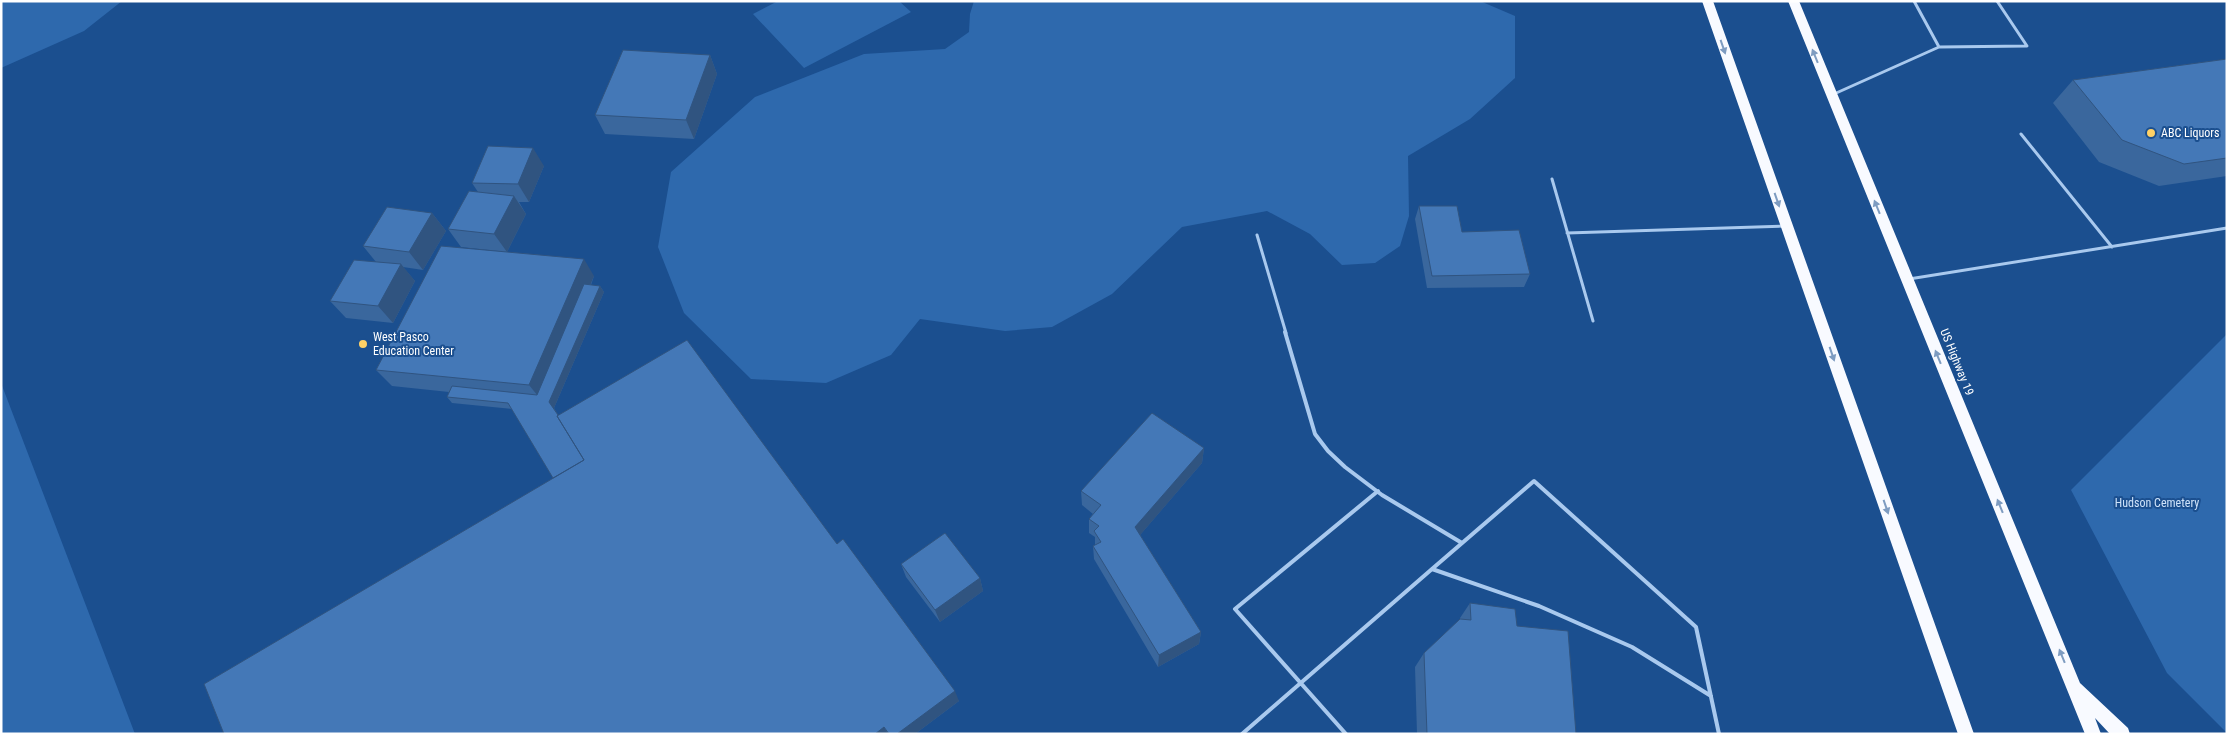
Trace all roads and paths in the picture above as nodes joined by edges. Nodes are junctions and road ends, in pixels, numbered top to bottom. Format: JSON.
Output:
{"nodes":[{"id":1,"x":1707,"y":1,"type":"edge"},
{"id":2,"x":1793,"y":1,"type":"edge"},
{"id":3,"x":1914,"y":1,"type":"edge"},
{"id":4,"x":1997,"y":1,"type":"edge"},
{"id":5,"x":1939,"y":47,"type":"junction"},
{"id":6,"x":1831,"y":95,"type":"junction"},
{"id":7,"x":2021,"y":134,"type":"dead end"},
{"id":8,"x":1552,"y":179,"type":"dead end"},
{"id":9,"x":1786,"y":226,"type":"junction"},
{"id":10,"x":2227,"y":228,"type":"edge"},
{"id":11,"x":1567,"y":233,"type":"junction"},
{"id":12,"x":1257,"y":235,"type":"dead end"},
{"id":13,"x":2112,"y":247,"type":"junction"},
{"id":14,"x":1907,"y":280,"type":"junction"},
{"id":15,"x":1592,"y":321,"type":"dead end"},
{"id":16,"x":1378,"y":491,"type":"junction"},
{"id":17,"x":1462,"y":544,"type":"junction"},
{"id":18,"x":1432,"y":568,"type":"junction"},
{"id":19,"x":1302,"y":682,"type":"junction"},
{"id":20,"x":2074,"y":686,"type":"junction"},
{"id":21,"x":1711,"y":696,"type":"junction"},
{"id":22,"x":1242,"y":734,"type":"edge"},
{"id":23,"x":1346,"y":734,"type":"edge"},
{"id":24,"x":1719,"y":734,"type":"edge"},
{"id":25,"x":1966,"y":734,"type":"edge"},
{"id":26,"x":2093,"y":734,"type":"edge"},
{"id":27,"x":2122,"y":734,"type":"edge"}],
"edges":[{"from":1,"to":9,"type":"highway","one_way":true},
{"from":6,"to":2,"type":"highway","name":"US Highway 19","one_way":true},
{"from":3,"to":5,"type":"lane"},
{"from":4,"to":5,"type":"lane"},
{"from":5,"to":6,"type":"lane"},
{"from":14,"to":6,"type":"highway","name":"US Highway 19","one_way":true},
{"from":7,"to":13,"type":"lane"},
{"from":8,"to":11,"type":"lane"},
{"from":9,"to":11,"type":"lane"},
{"from":9,"to":25,"type":"highway","one_way":true},
{"from":10,"to":13,"type":"lane"},
{"from":11,"to":15,"type":"lane"},
{"from":12,"to":16,"type":"lane"},
{"from":13,"to":14,"type":"lane"},
{"from":20,"to":14,"type":"highway","name":"US Highway 19","one_way":true},
{"from":16,"to":17,"type":"lane"},
{"from":16,"to":19,"type":"lane"},
{"from":17,"to":18,"type":"lane"},
{"from":17,"to":21,"type":"lane"},
{"from":18,"to":19,"type":"lane"},
{"from":18,"to":21,"type":"lane"},
{"from":19,"to":22,"type":"lane"},
{"from":19,"to":23,"type":"lane"},
{"from":20,"to":26,"type":"highway","name":"US Highway 19"},
{"from":20,"to":27,"type":"highway"},
{"from":21,"to":24,"type":"lane"}]}
